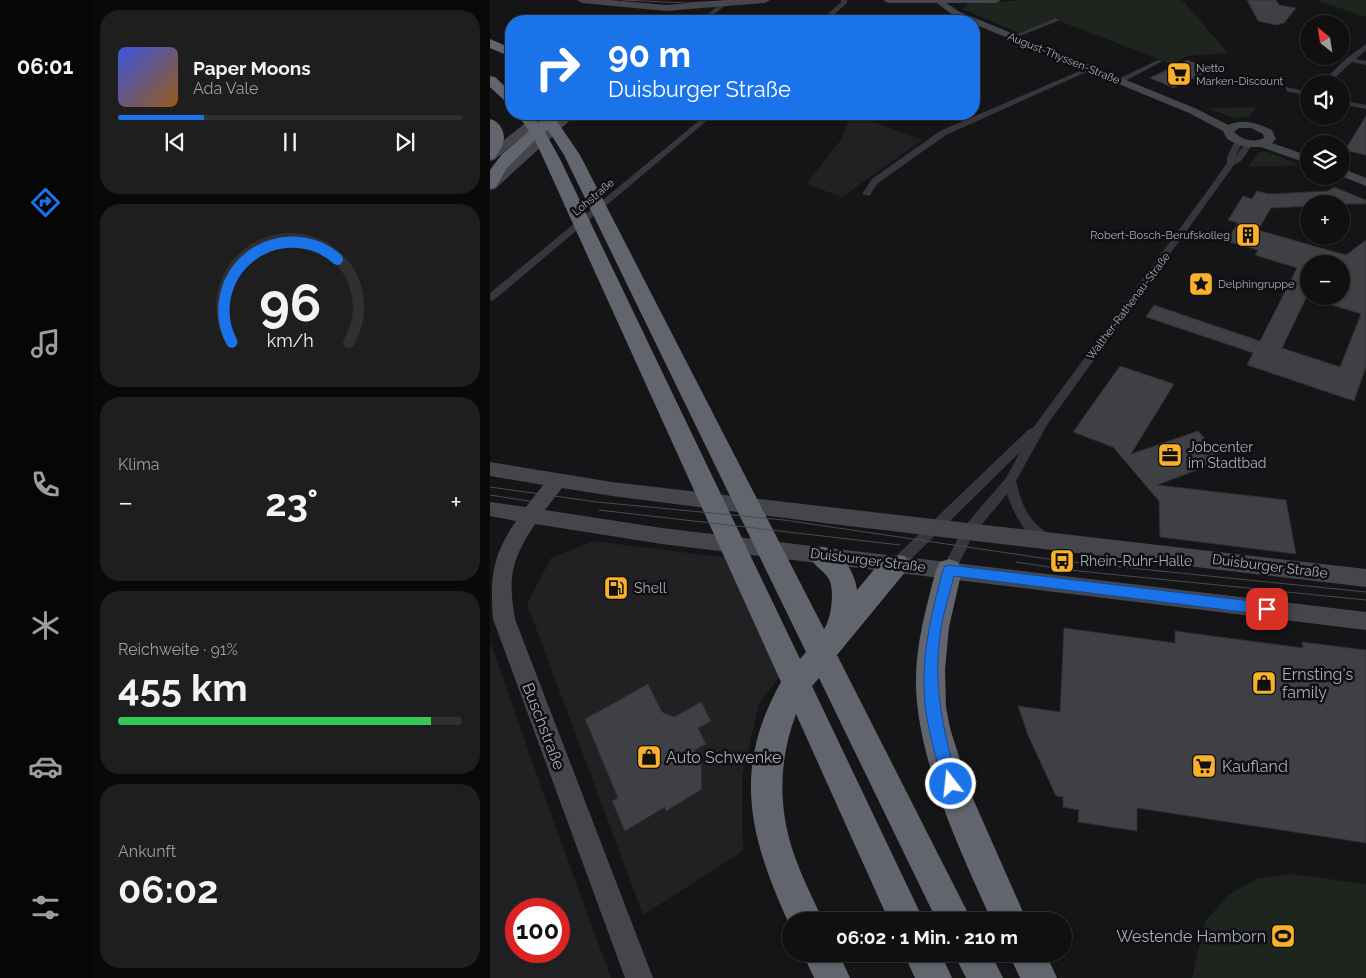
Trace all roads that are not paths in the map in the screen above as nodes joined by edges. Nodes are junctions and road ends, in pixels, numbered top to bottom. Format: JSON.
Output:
{"nodes":[{"id":1,"x":582,"y":0,"type":"edge"},
{"id":2,"x":765,"y":0,"type":"edge"},
{"id":3,"x":844,"y":0,"type":"edge"},
{"id":4,"x":888,"y":0,"type":"edge"},
{"id":5,"x":996,"y":0,"type":"edge"},
{"id":6,"x":940,"y":1,"type":"edge"},
{"id":7,"x":689,"y":3,"type":"edge"},
{"id":8,"x":725,"y":3,"type":"junction"},
{"id":9,"x":673,"y":15,"type":"edge"},
{"id":10,"x":710,"y":15,"type":"edge"},
{"id":11,"x":829,"y":15,"type":"edge"},
{"id":12,"x":959,"y":15,"type":"edge"},
{"id":13,"x":1056,"y":20,"type":"dead end"},
{"id":14,"x":980,"y":23,"type":"edge"},
{"id":15,"x":1013,"y":37,"type":"junction"},
{"id":16,"x":490,"y":43,"type":"edge"},
{"id":17,"x":1366,"y":46,"type":"edge"},
{"id":18,"x":505,"y":49,"type":"edge"},
{"id":19,"x":1350,"y":58,"type":"edge"},
{"id":20,"x":1350,"y":59,"type":"edge"},
{"id":21,"x":1160,"y":61,"type":"dead end"},
{"id":22,"x":1366,"y":63,"type":"edge"},
{"id":23,"x":1343,"y":65,"type":"edge"},
{"id":24,"x":1089,"y":69,"type":"junction"},
{"id":25,"x":496,"y":73,"type":"edge"},
{"id":26,"x":1332,"y":75,"type":"edge"},
{"id":27,"x":1118,"y":81,"type":"junction"},
{"id":28,"x":505,"y":88,"type":"edge"},
{"id":29,"x":1289,"y":89,"type":"dead end"},
{"id":30,"x":1300,"y":92,"type":"edge"},
{"id":31,"x":1350,"y":104,"type":"edge"},
{"id":32,"x":1366,"y":108,"type":"edge"},
{"id":33,"x":498,"y":115,"type":"edge"},
{"id":34,"x":980,"y":117,"type":"edge"},
{"id":35,"x":528,"y":120,"type":"edge"},
{"id":36,"x":536,"y":120,"type":"edge"},
{"id":37,"x":548,"y":120,"type":"edge"},
{"id":38,"x":550,"y":120,"type":"edge"},
{"id":39,"x":564,"y":120,"type":"edge"},
{"id":40,"x":704,"y":120,"type":"edge"},
{"id":41,"x":973,"y":120,"type":"edge"},
{"id":42,"x":1233,"y":127,"type":"junction"},
{"id":43,"x":1255,"y":142,"type":"junction"},
{"id":44,"x":1300,"y":155,"type":"edge"},
{"id":45,"x":490,"y":156,"type":"edge"},
{"id":46,"x":1350,"y":176,"type":"edge"},
{"id":47,"x":1366,"y":182,"type":"edge"},
{"id":48,"x":490,"y":185,"type":"edge"},
{"id":49,"x":866,"y":194,"type":"dead end"},
{"id":50,"x":490,"y":298,"type":"edge"},
{"id":51,"x":1042,"y":423,"type":"junction"},
{"id":52,"x":490,"y":469,"type":"edge"},
{"id":53,"x":557,"y":480,"type":"junction"},
{"id":54,"x":1010,"y":480,"type":"junction"},
{"id":55,"x":490,"y":509,"type":"edge"},
{"id":56,"x":530,"y":517,"type":"junction"},
{"id":57,"x":934,"y":527,"type":"junction"},
{"id":58,"x":968,"y":532,"type":"junction"},
{"id":59,"x":1049,"y":542,"type":"junction"},
{"id":60,"x":821,"y":555,"type":"junction"},
{"id":61,"x":897,"y":564,"type":"junction"},
{"id":62,"x":949,"y":570,"type":"junction"},
{"id":63,"x":1366,"y":578,"type":"edge"},
{"id":64,"x":1366,"y":621,"type":"edge"},
{"id":65,"x":841,"y":626,"type":"junction"},
{"id":66,"x":802,"y":912,"type":"edge"},
{"id":67,"x":903,"y":912,"type":"edge"},
{"id":68,"x":950,"y":912,"type":"edge"},
{"id":69,"x":1006,"y":912,"type":"edge"},
{"id":70,"x":825,"y":962,"type":"edge"},
{"id":71,"x":926,"y":962,"type":"edge"},
{"id":72,"x":976,"y":962,"type":"edge"},
{"id":73,"x":1031,"y":962,"type":"edge"},
{"id":74,"x":639,"y":978,"type":"edge"},
{"id":75,"x":832,"y":978,"type":"edge"},
{"id":76,"x":934,"y":978,"type":"edge"},
{"id":77,"x":985,"y":978,"type":"edge"},
{"id":78,"x":1039,"y":978,"type":"edge"}],
"edges":[{"from":1,"to":7,"type":"main road"},
{"from":2,"to":8,"type":"main road"},
{"from":3,"to":11,"type":"street"},
{"from":4,"to":6,"type":"main road"},
{"from":5,"to":6,"type":"main road"},
{"from":6,"to":12,"type":"main road","name":"August-Thyssen-Straße"},
{"from":7,"to":8,"type":"main road"},
{"from":7,"to":9,"type":"main road"},
{"from":8,"to":10,"type":"street"},
{"from":13,"to":15,"type":"street"},
{"from":14,"to":15,"type":"main road","name":"August-Thyssen-Straße"},
{"from":15,"to":24,"type":"main road","name":"August-Thyssen-Straße"},
{"from":16,"to":18,"type":"highway"},
{"from":17,"to":19,"type":"street"},
{"from":20,"to":22,"type":"street"},
{"from":21,"to":27,"type":"street"},
{"from":23,"to":26,"type":"street"},
{"from":24,"to":27,"type":"main road","name":"August-Thyssen-Straße"},
{"from":24,"to":34,"type":"street"},
{"from":25,"to":28,"type":"highway"},
{"from":27,"to":42,"type":"main road","name":"August-Thyssen-Straße"},
{"from":29,"to":30,"type":"street"},
{"from":31,"to":32,"type":"street"},
{"from":33,"to":45,"type":"highway"},
{"from":35,"to":67,"type":"highway"},
{"from":36,"to":45,"type":"main road"},
{"from":37,"to":68,"type":"highway"},
{"from":38,"to":48,"type":"highway"},
{"from":39,"to":48,"type":"main road"},
{"from":40,"to":50,"type":"street","name":"Lohstraße"},
{"from":41,"to":49,"type":"street"},
{"from":42,"to":43,"type":"main road"},
{"from":42,"to":43,"type":"main road"},
{"from":43,"to":44,"type":"main road"},
{"from":43,"to":51,"type":"street","name":"Walther-Rathenau-Straße"},
{"from":46,"to":47,"type":"main road"},
{"from":51,"to":54,"type":"street","name":"Walther-Rathenau-Straße"},
{"from":51,"to":57,"type":"street","name":"Walther-Rathenau-Straße"},
{"from":52,"to":53,"type":"main road","name":"Duisburger Straße"},
{"from":53,"to":56,"type":"main road","name":"Buschstraße"},
{"from":53,"to":57,"type":"main road","name":"Duisburger Straße"},
{"from":54,"to":58,"type":"street","name":"Walther-Rathenau-Straße"},
{"from":54,"to":59,"type":"street"},
{"from":55,"to":56,"type":"main road","name":"Duisburger Straße"},
{"from":56,"to":60,"type":"main road","name":"Duisburger Straße"},
{"from":56,"to":74,"type":"main road","name":"Buschstraße"},
{"from":57,"to":58,"type":"main road","name":"Duisburger Straße"},
{"from":57,"to":61,"type":"street","name":"Walther-Rathenau-Straße"},
{"from":58,"to":59,"type":"main road","name":"Duisburger Straße"},
{"from":58,"to":62,"type":"street","name":"Walther-Rathenau-Straße"},
{"from":59,"to":63,"type":"main road","name":"Duisburger Straße"},
{"from":60,"to":61,"type":"main road","name":"Duisburger Straße"},
{"from":60,"to":65,"type":"highway"},
{"from":61,"to":62,"type":"main road","name":"Duisburger Straße"},
{"from":61,"to":65,"type":"highway"},
{"from":62,"to":64,"type":"main road","name":"Duisburger Straße"},
{"from":62,"to":69,"type":"highway"},
{"from":65,"to":66,"type":"highway"},
{"from":70,"to":75,"type":"highway"},
{"from":71,"to":76,"type":"highway"},
{"from":72,"to":77,"type":"highway"},
{"from":73,"to":78,"type":"highway"}]}
